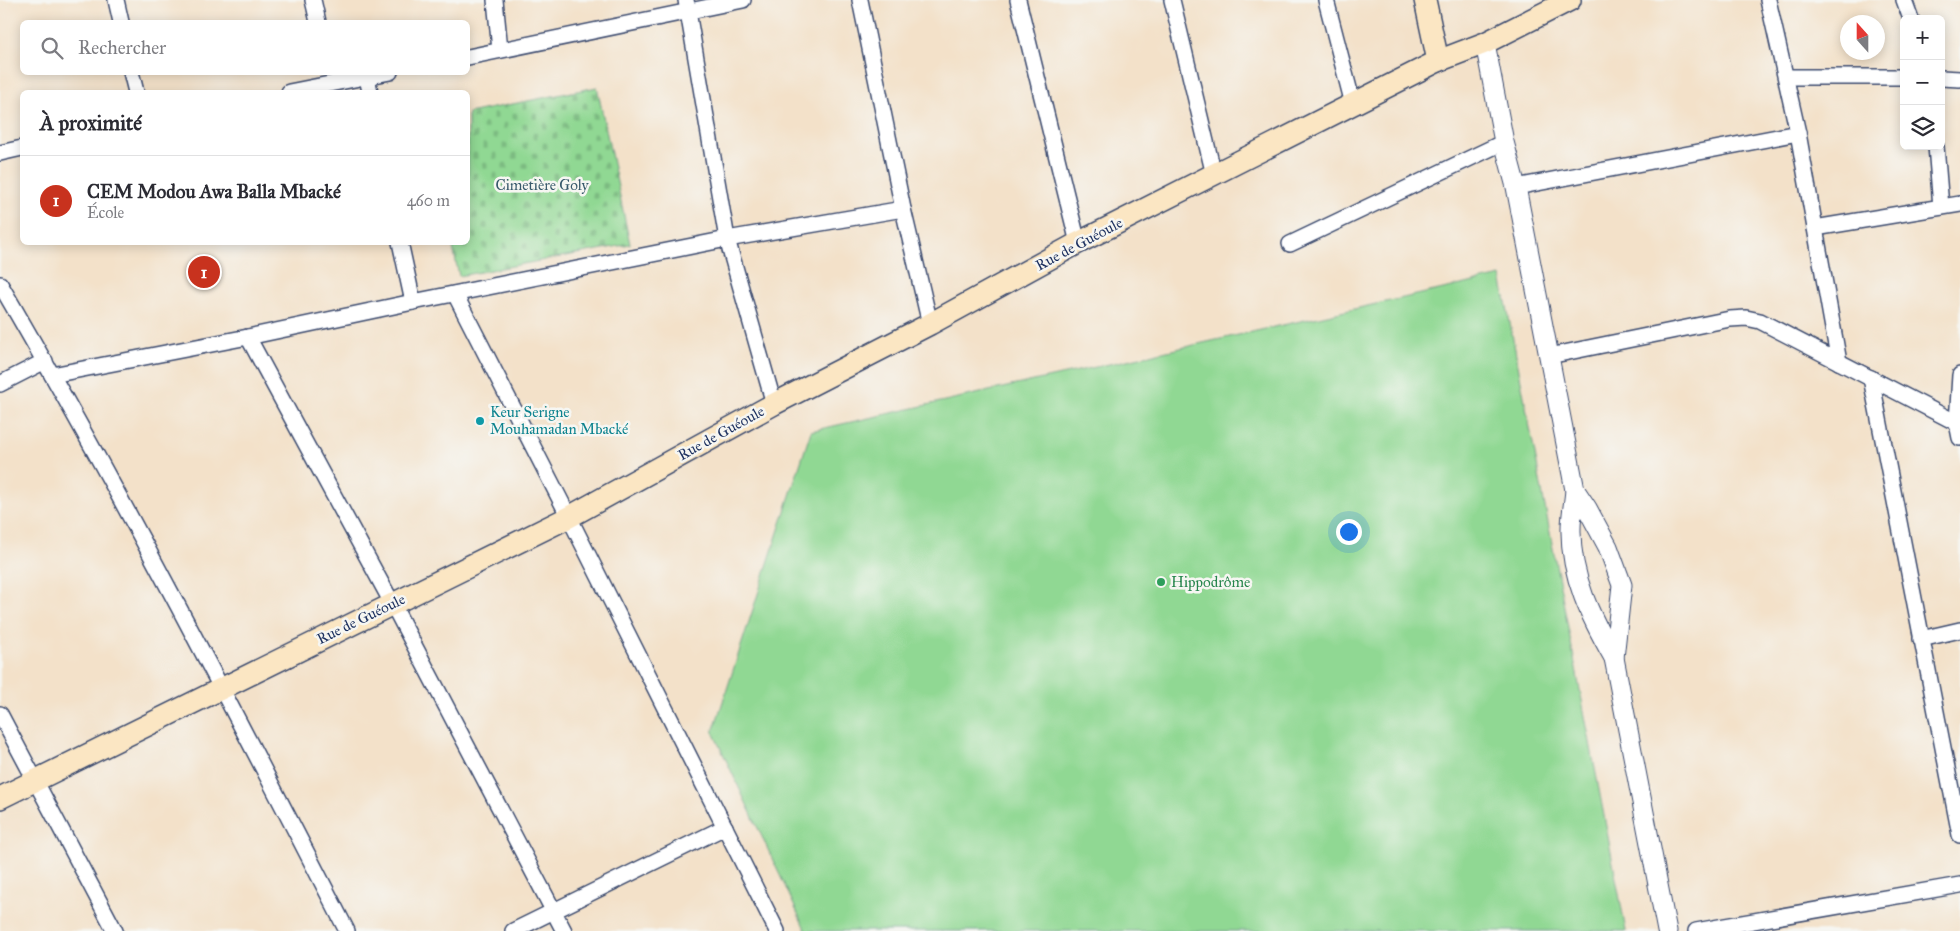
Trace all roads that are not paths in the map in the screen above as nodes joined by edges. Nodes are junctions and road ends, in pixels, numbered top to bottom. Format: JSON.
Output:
{"nodes":[{"id":1,"x":116,"y":0,"type":"edge"},
{"id":2,"x":313,"y":0,"type":"edge"},
{"id":3,"x":495,"y":0,"type":"edge"},
{"id":4,"x":743,"y":0,"type":"edge"},
{"id":5,"x":860,"y":0,"type":"edge"},
{"id":6,"x":1018,"y":0,"type":"edge"},
{"id":7,"x":1172,"y":0,"type":"edge"},
{"id":8,"x":1326,"y":0,"type":"edge"},
{"id":9,"x":1424,"y":0,"type":"edge"},
{"id":10,"x":1570,"y":0,"type":"edge"},
{"id":11,"x":1768,"y":0,"type":"edge"},
{"id":12,"x":1904,"y":0,"type":"edge"},
{"id":13,"x":687,"y":5,"type":"edge"},
{"id":14,"x":1910,"y":15,"type":"edge"},
{"id":15,"x":121,"y":20,"type":"edge"},
{"id":16,"x":318,"y":20,"type":"edge"},
{"id":17,"x":1485,"y":44,"type":"junction"},
{"id":18,"x":500,"y":50,"type":"junction"},
{"id":19,"x":470,"y":57,"type":"edge"},
{"id":20,"x":1438,"y":61,"type":"junction"},
{"id":21,"x":133,"y":75,"type":"edge"},
{"id":22,"x":376,"y":75,"type":"edge"},
{"id":23,"x":367,"y":77,"type":"junction"},
{"id":24,"x":1786,"y":77,"type":"junction"},
{"id":25,"x":1900,"y":77,"type":"edge"},
{"id":26,"x":331,"y":78,"type":"edge"},
{"id":27,"x":1945,"y":78,"type":"edge"},
{"id":28,"x":1960,"y":79,"type":"edge"},
{"id":29,"x":136,"y":90,"type":"edge"},
{"id":30,"x":295,"y":90,"type":"edge"},
{"id":31,"x":370,"y":90,"type":"edge"},
{"id":32,"x":1353,"y":104,"type":"junction"},
{"id":33,"x":1798,"y":133,"type":"junction"},
{"id":34,"x":1504,"y":142,"type":"junction"},
{"id":35,"x":20,"y":148,"type":"edge"},
{"id":36,"x":1936,"y":150,"type":"edge"},
{"id":37,"x":0,"y":153,"type":"edge"},
{"id":38,"x":1214,"y":175,"type":"junction"},
{"id":39,"x":1516,"y":188,"type":"junction"},
{"id":40,"x":1960,"y":204,"type":"edge"},
{"id":41,"x":1941,"y":207,"type":"junction"},
{"id":42,"x":903,"y":209,"type":"junction"},
{"id":43,"x":1814,"y":228,"type":"junction"},
{"id":44,"x":727,"y":238,"type":"junction"},
{"id":45,"x":1078,"y":243,"type":"junction"},
{"id":46,"x":1290,"y":244,"type":"dead end"},
{"id":47,"x":401,"y":245,"type":"edge"},
{"id":48,"x":0,"y":284,"type":"edge"},
{"id":49,"x":455,"y":294,"type":"junction"},
{"id":50,"x":412,"y":302,"type":"junction"},
{"id":51,"x":930,"y":324,"type":"junction"},
{"id":52,"x":248,"y":337,"type":"junction"},
{"id":53,"x":1549,"y":356,"type":"junction"},
{"id":54,"x":1839,"y":362,"type":"junction"},
{"id":55,"x":48,"y":368,"type":"junction"},
{"id":56,"x":1960,"y":375,"type":"edge"},
{"id":57,"x":1871,"y":378,"type":"junction"},
{"id":58,"x":0,"y":384,"type":"edge"},
{"id":59,"x":774,"y":404,"type":"junction"},
{"id":60,"x":1957,"y":423,"type":"junction"},
{"id":61,"x":1960,"y":438,"type":"edge"},
{"id":62,"x":1575,"y":490,"type":"junction"},
{"id":63,"x":569,"y":517,"type":"junction"},
{"id":64,"x":392,"y":603,"type":"junction"},
{"id":65,"x":1960,"y":630,"type":"edge"},
{"id":66,"x":1921,"y":639,"type":"junction"},
{"id":67,"x":1614,"y":658,"type":"junction"},
{"id":68,"x":222,"y":688,"type":"junction"},
{"id":69,"x":0,"y":714,"type":"edge"},
{"id":70,"x":34,"y":780,"type":"junction"},
{"id":71,"x":0,"y":798,"type":"edge"},
{"id":72,"x":725,"y":827,"type":"junction"},
{"id":73,"x":1960,"y":835,"type":"edge"},
{"id":74,"x":1960,"y":885,"type":"edge"},
{"id":75,"x":554,"y":911,"type":"junction"},
{"id":76,"x":114,"y":931,"type":"edge"},
{"id":77,"x":347,"y":931,"type":"edge"},
{"id":78,"x":513,"y":931,"type":"edge"},
{"id":79,"x":564,"y":931,"type":"edge"},
{"id":80,"x":777,"y":931,"type":"edge"},
{"id":81,"x":1667,"y":931,"type":"edge"},
{"id":82,"x":1696,"y":931,"type":"edge"}],
"edges":[{"from":1,"to":15,"type":"street"},
{"from":2,"to":16,"type":"street"},
{"from":3,"to":18,"type":"street"},
{"from":4,"to":13,"type":"street"},
{"from":5,"to":42,"type":"street"},
{"from":6,"to":45,"type":"street"},
{"from":7,"to":38,"type":"street"},
{"from":8,"to":32,"type":"street"},
{"from":9,"to":20,"type":"main road"},
{"from":10,"to":17,"type":"main road","name":"Rue de Guéoule"},
{"from":11,"to":24,"type":"street"},
{"from":12,"to":14,"type":"street"},
{"from":13,"to":18,"type":"street"},
{"from":13,"to":44,"type":"street"},
{"from":17,"to":20,"type":"main road","name":"Rue de Guéoule"},
{"from":17,"to":34,"type":"street"},
{"from":18,"to":19,"type":"street"},
{"from":20,"to":32,"type":"main road","name":"Rue de Guéoule"},
{"from":21,"to":29,"type":"street"},
{"from":22,"to":23,"type":"street"},
{"from":23,"to":26,"type":"street"},
{"from":23,"to":31,"type":"street"},
{"from":24,"to":25,"type":"street"},
{"from":24,"to":33,"type":"street"},
{"from":26,"to":30,"type":"street"},
{"from":27,"to":28,"type":"street"},
{"from":32,"to":38,"type":"main road","name":"Rue de Guéoule"},
{"from":33,"to":39,"type":"street"},
{"from":33,"to":43,"type":"street"},
{"from":34,"to":39,"type":"street"},
{"from":34,"to":46,"type":"street"},
{"from":35,"to":37,"type":"street"},
{"from":36,"to":41,"type":"street"},
{"from":38,"to":45,"type":"main road","name":"Rue de Guéoule"},
{"from":39,"to":53,"type":"street"},
{"from":40,"to":41,"type":"street"},
{"from":41,"to":43,"type":"street"},
{"from":42,"to":44,"type":"street"},
{"from":42,"to":51,"type":"street"},
{"from":43,"to":54,"type":"street"},
{"from":44,"to":49,"type":"street"},
{"from":44,"to":59,"type":"street"},
{"from":45,"to":51,"type":"main road","name":"Rue de Guéoule"},
{"from":47,"to":50,"type":"street"},
{"from":48,"to":55,"type":"street"},
{"from":49,"to":50,"type":"street"},
{"from":49,"to":63,"type":"street"},
{"from":50,"to":52,"type":"street"},
{"from":51,"to":59,"type":"main road","name":"Rue de Guéoule"},
{"from":52,"to":55,"type":"street"},
{"from":52,"to":64,"type":"street"},
{"from":53,"to":54,"type":"street"},
{"from":53,"to":62,"type":"street"},
{"from":54,"to":57,"type":"street"},
{"from":55,"to":58,"type":"street"},
{"from":55,"to":68,"type":"street"},
{"from":56,"to":60,"type":"street"},
{"from":57,"to":60,"type":"street"},
{"from":57,"to":66,"type":"street"},
{"from":59,"to":63,"type":"main road","name":"Rue de Guéoule"},
{"from":60,"to":61,"type":"street"},
{"from":62,"to":67,"type":"street"},
{"from":62,"to":67,"type":"street"},
{"from":63,"to":64,"type":"main road","name":"Rue de Guéoule"},
{"from":63,"to":72,"type":"street"},
{"from":64,"to":68,"type":"main road","name":"Rue de Guéoule"},
{"from":64,"to":75,"type":"street"},
{"from":65,"to":66,"type":"street"},
{"from":66,"to":73,"type":"street"},
{"from":67,"to":81,"type":"street"},
{"from":68,"to":70,"type":"main road","name":"Rue de Guéoule"},
{"from":68,"to":77,"type":"street"},
{"from":69,"to":70,"type":"street"},
{"from":70,"to":71,"type":"main road","name":"Rue de Guéoule"},
{"from":70,"to":76,"type":"street"},
{"from":72,"to":75,"type":"street"},
{"from":72,"to":80,"type":"street"},
{"from":74,"to":82,"type":"street"},
{"from":75,"to":78,"type":"street"},
{"from":75,"to":79,"type":"street"}]}
